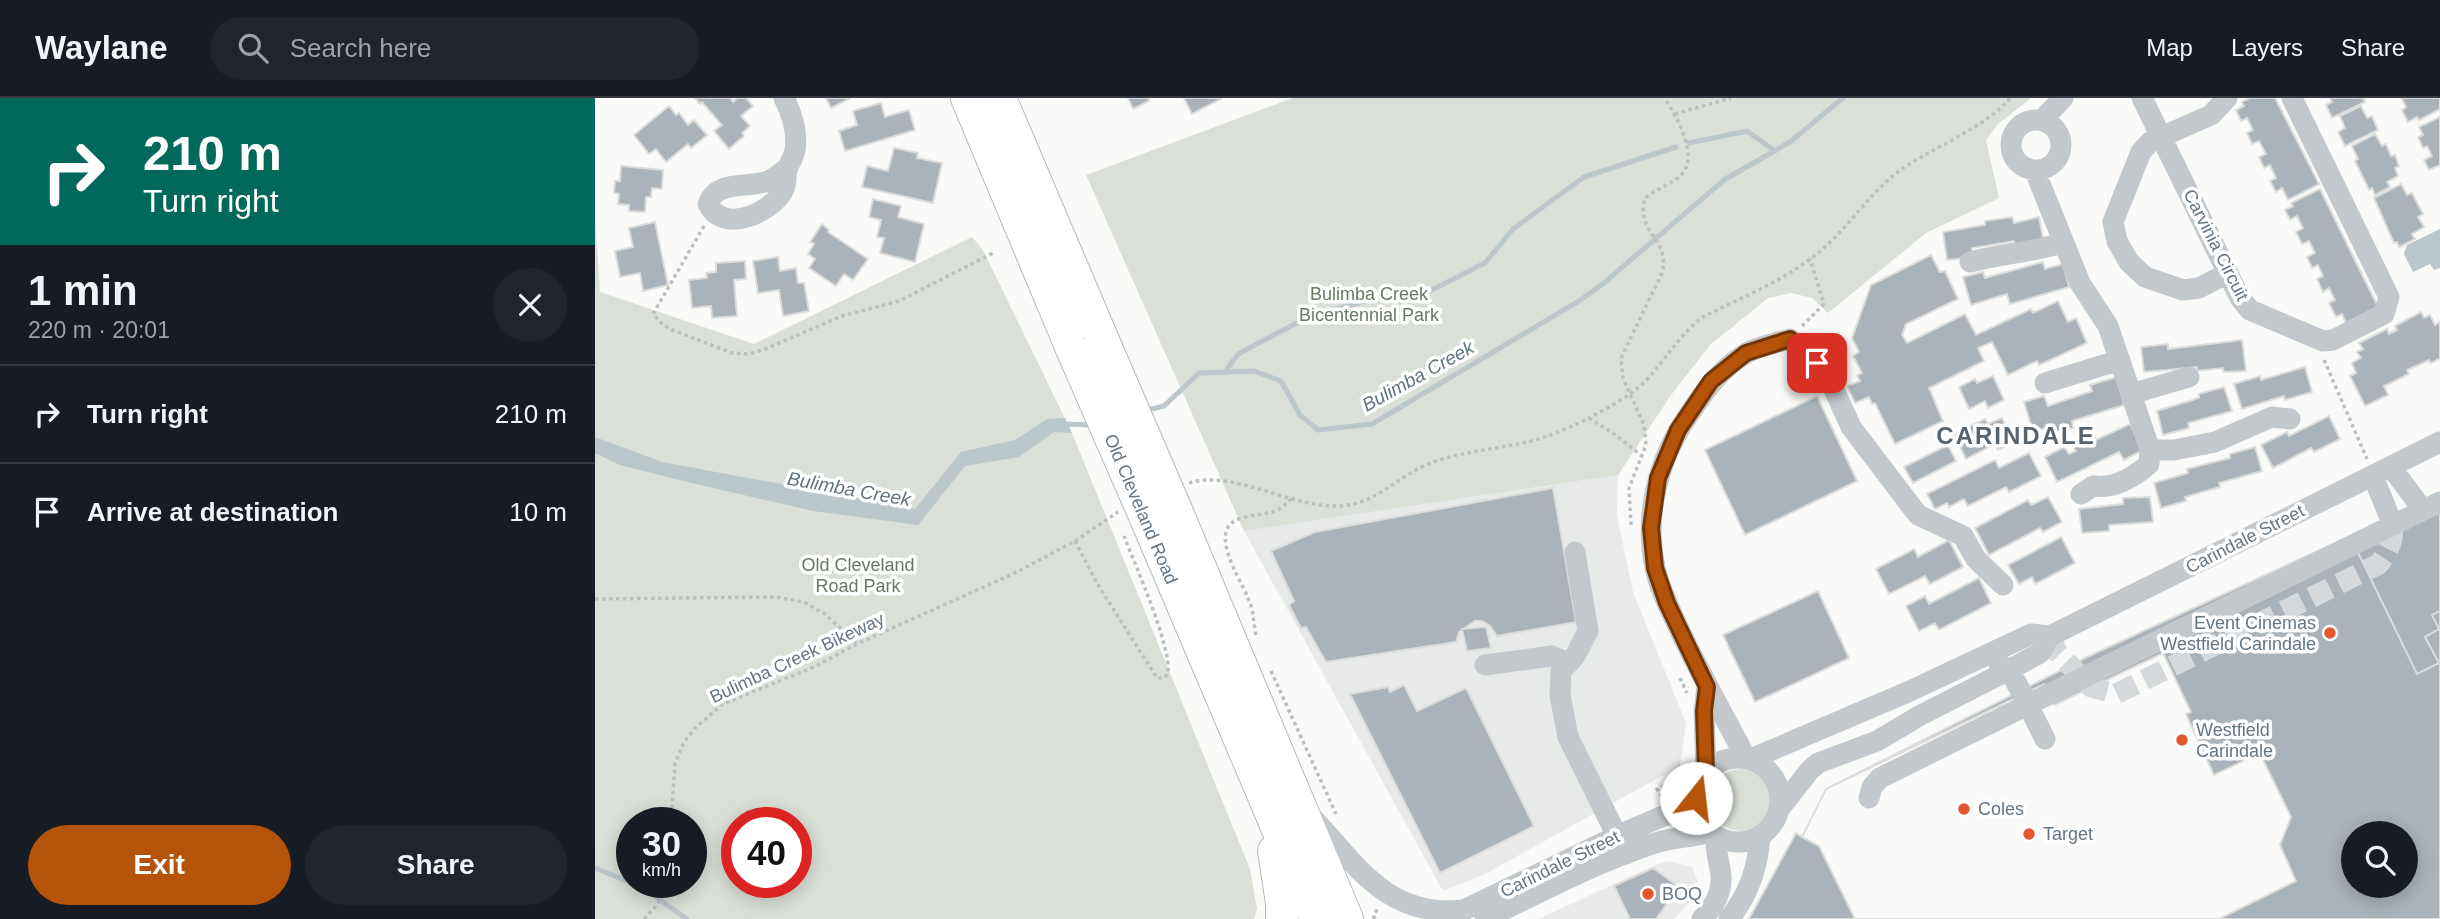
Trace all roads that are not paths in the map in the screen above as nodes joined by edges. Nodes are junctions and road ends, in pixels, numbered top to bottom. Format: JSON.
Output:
{"nodes":[{"id":1,"x":784,"y":98,"type":"edge"},
{"id":2,"x":967,"y":98,"type":"edge"},
{"id":3,"x":1000,"y":98,"type":"edge"},
{"id":4,"x":2063,"y":98,"type":"edge"},
{"id":5,"x":2143,"y":98,"type":"edge"},
{"id":6,"x":2227,"y":98,"type":"edge"},
{"id":7,"x":2292,"y":98,"type":"edge"},
{"id":8,"x":2042,"y":120,"type":"junction"},
{"id":9,"x":2161,"y":137,"type":"junction"},
{"id":10,"x":787,"y":168,"type":"junction"},
{"id":11,"x":2035,"y":171,"type":"junction"},
{"id":12,"x":2063,"y":243,"type":"junction"},
{"id":13,"x":1970,"y":262,"type":"dead end"},
{"id":14,"x":2228,"y":274,"type":"junction"},
{"id":15,"x":2120,"y":360,"type":"junction"},
{"id":16,"x":2189,"y":376,"type":"dead end"},
{"id":17,"x":2045,"y":383,"type":"dead end"},
{"id":18,"x":2131,"y":394,"type":"junction"},
{"id":19,"x":2290,"y":419,"type":"dead end"},
{"id":20,"x":2440,"y":442,"type":"edge"},
{"id":21,"x":2150,"y":450,"type":"junction"},
{"id":22,"x":2382,"y":472,"type":"junction"},
{"id":23,"x":2081,"y":494,"type":"dead end"},
{"id":24,"x":2430,"y":504,"type":"edge"},
{"id":25,"x":2390,"y":518,"type":"tunnel mouth"},
{"id":26,"x":1575,"y":552,"type":"dead end"},
{"id":27,"x":2003,"y":585,"type":"dead end"},
{"id":28,"x":2050,"y":636,"type":"junction"},
{"id":29,"x":1568,"y":663,"type":"junction"},
{"id":30,"x":1970,"y":663,"type":"junction"},
{"id":31,"x":1485,"y":665,"type":"dead end"},
{"id":32,"x":2009,"y":670,"type":"junction"},
{"id":33,"x":1707,"y":687,"type":"junction"},
{"id":34,"x":2026,"y":700,"type":"junction"},
{"id":35,"x":2045,"y":739,"type":"dead end"},
{"id":36,"x":1748,"y":759,"type":"junction"},
{"id":37,"x":1696,"y":768,"type":"junction"},
{"id":38,"x":1266,"y":798,"type":"junction"},
{"id":39,"x":1696,"y":798,"type":"junction"},
{"id":40,"x":1869,"y":798,"type":"dead end"},
{"id":41,"x":1301,"y":804,"type":"junction"},
{"id":42,"x":1780,"y":808,"type":"junction"},
{"id":43,"x":1713,"y":834,"type":"junction"},
{"id":44,"x":1760,"y":836,"type":"junction"},
{"id":45,"x":1622,"y":845,"type":"junction"},
{"id":46,"x":1378,"y":910,"type":"edge"},
{"id":47,"x":1282,"y":919,"type":"edge"},
{"id":48,"x":1316,"y":919,"type":"edge"},
{"id":49,"x":1347,"y":919,"type":"edge"},
{"id":50,"x":1485,"y":919,"type":"edge"},
{"id":51,"x":1702,"y":919,"type":"edge"},
{"id":52,"x":1730,"y":919,"type":"edge"}],
"edges":[{"from":1,"to":10,"type":"street"},
{"from":2,"to":38,"type":"highway","name":"Old Cleveland Road","bridge":true},
{"from":3,"to":41,"type":"highway","name":"Old Cleveland Road","bridge":true},
{"from":4,"to":8,"type":"street"},
{"from":5,"to":9,"type":"street","name":"Carvinia Circuit"},
{"from":6,"to":9,"type":"street"},
{"from":7,"to":14,"type":"street","name":"Carvinia Circuit"},
{"from":8,"to":11,"type":"street"},
{"from":8,"to":11,"type":"street"},
{"from":9,"to":14,"type":"street","name":"Carvinia Circuit"},
{"from":9,"to":14,"type":"street"},
{"from":10,"to":10,"type":"street"},
{"from":11,"to":12,"type":"street"},
{"from":12,"to":13,"type":"street"},
{"from":12,"to":15,"type":"street"},
{"from":15,"to":17,"type":"street"},
{"from":15,"to":18,"type":"street"},
{"from":16,"to":18,"type":"street"},
{"from":18,"to":21,"type":"street"},
{"from":19,"to":21,"type":"street"},
{"from":20,"to":22,"type":"street","name":"Carindale Street"},
{"from":21,"to":23,"type":"street"},
{"from":22,"to":24,"type":"street"},
{"from":22,"to":25,"type":"street"},
{"from":22,"to":28,"type":"street","name":"Carindale Street"},
{"from":24,"to":34,"type":"street","bridge":true},
{"from":26,"to":29,"type":"street"},
{"from":27,"to":33,"type":"street"},
{"from":28,"to":30,"type":"street","name":"Carindale Street"},
{"from":28,"to":32,"type":"street","name":"Carindale Street"},
{"from":29,"to":31,"type":"street"},
{"from":29,"to":45,"type":"street"},
{"from":30,"to":32,"type":"street"},
{"from":30,"to":36,"type":"street","name":"Carindale Street"},
{"from":32,"to":34,"type":"street"},
{"from":32,"to":42,"type":"street","name":"Carindale Street"},
{"from":33,"to":36,"type":"street"},
{"from":33,"to":37,"type":"street"},
{"from":34,"to":35,"type":"street"},
{"from":34,"to":40,"type":"street"},
{"from":36,"to":37,"type":"street"},
{"from":36,"to":42,"type":"street"},
{"from":37,"to":39,"type":"street"},
{"from":38,"to":47,"type":"highway"},
{"from":38,"to":48,"type":"highway","name":"Old Cleveland Road"},
{"from":39,"to":43,"type":"street"},
{"from":39,"to":45,"type":"street","name":"Carindale Street"},
{"from":41,"to":46,"type":"street","name":"Carindale Street"},
{"from":41,"to":49,"type":"highway","name":"Old Cleveland Road"},
{"from":42,"to":44,"type":"street"},
{"from":43,"to":44,"type":"street"},
{"from":43,"to":45,"type":"street","name":"Carindale Street"},
{"from":43,"to":51,"type":"street"},
{"from":44,"to":52,"type":"street"},
{"from":45,"to":46,"type":"street","name":"Carindale Street"},
{"from":45,"to":50,"type":"street","name":"Carindale Street"}]}
